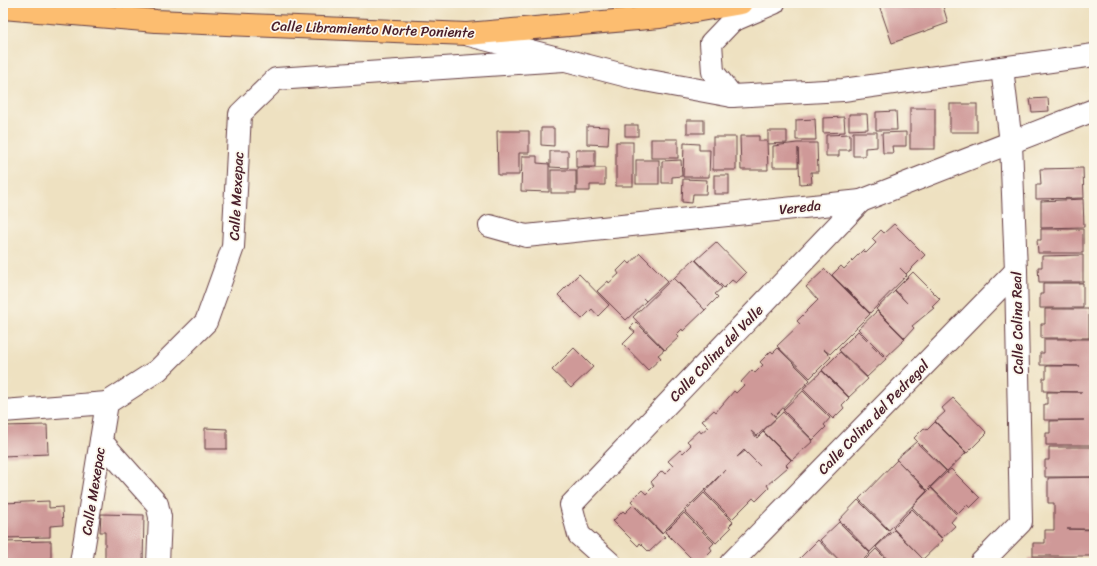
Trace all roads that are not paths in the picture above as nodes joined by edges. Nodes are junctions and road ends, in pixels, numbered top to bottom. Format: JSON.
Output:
{"nodes":[{"id":1,"x":741,"y":3,"type":"edge"},
{"id":2,"x":774,"y":3,"type":"edge"},
{"id":3,"x":3,"y":8,"type":"edge"},
{"id":4,"x":467,"y":34,"type":"junction"},
{"id":5,"x":1094,"y":55,"type":"edge"},
{"id":6,"x":564,"y":60,"type":"junction"},
{"id":7,"x":1002,"y":68,"type":"junction"},
{"id":8,"x":732,"y":96,"type":"junction"},
{"id":9,"x":1094,"y":110,"type":"edge"},
{"id":10,"x":1011,"y":142,"type":"junction"},
{"id":11,"x":861,"y":201,"type":"junction"},
{"id":12,"x":490,"y":226,"type":"dead end"},
{"id":13,"x":1016,"y":271,"type":"junction"},
{"id":14,"x":108,"y":403,"type":"junction"},
{"id":15,"x":3,"y":411,"type":"edge"},
{"id":16,"x":101,"y":441,"type":"junction"},
{"id":17,"x":81,"y":563,"type":"edge"},
{"id":18,"x":158,"y":563,"type":"edge"},
{"id":19,"x":610,"y":563,"type":"edge"},
{"id":20,"x":731,"y":563,"type":"edge"},
{"id":21,"x":981,"y":563,"type":"edge"}],
"edges":[{"from":1,"to":4,"type":"highway","name":"Calle Libramiento Norte Poniente"},
{"from":2,"to":8,"type":"street"},
{"from":3,"to":4,"type":"highway","name":"Calle Libramiento Norte Poniente"},
{"from":4,"to":6,"type":"street"},
{"from":5,"to":7,"type":"street"},
{"from":6,"to":8,"type":"street"},
{"from":6,"to":14,"type":"street","name":"Calle Mexepac"},
{"from":7,"to":8,"type":"street"},
{"from":7,"to":10,"type":"street","name":"Calle Colina Real"},
{"from":9,"to":10,"type":"street","name":"Vereda"},
{"from":10,"to":11,"type":"street","name":"Vereda"},
{"from":10,"to":13,"type":"street","name":"Calle Colina Real"},
{"from":11,"to":12,"type":"street","name":"Vereda"},
{"from":11,"to":19,"type":"street","name":"Calle Colina del Valle"},
{"from":13,"to":20,"type":"street","name":"Calle Colina del Pedregal"},
{"from":13,"to":21,"type":"street","name":"Calle Colina Real"},
{"from":14,"to":15,"type":"street"},
{"from":14,"to":16,"type":"street","name":"Calle Mexepac"},
{"from":16,"to":17,"type":"street","name":"Calle Mexepac"},
{"from":16,"to":18,"type":"street"}]}
